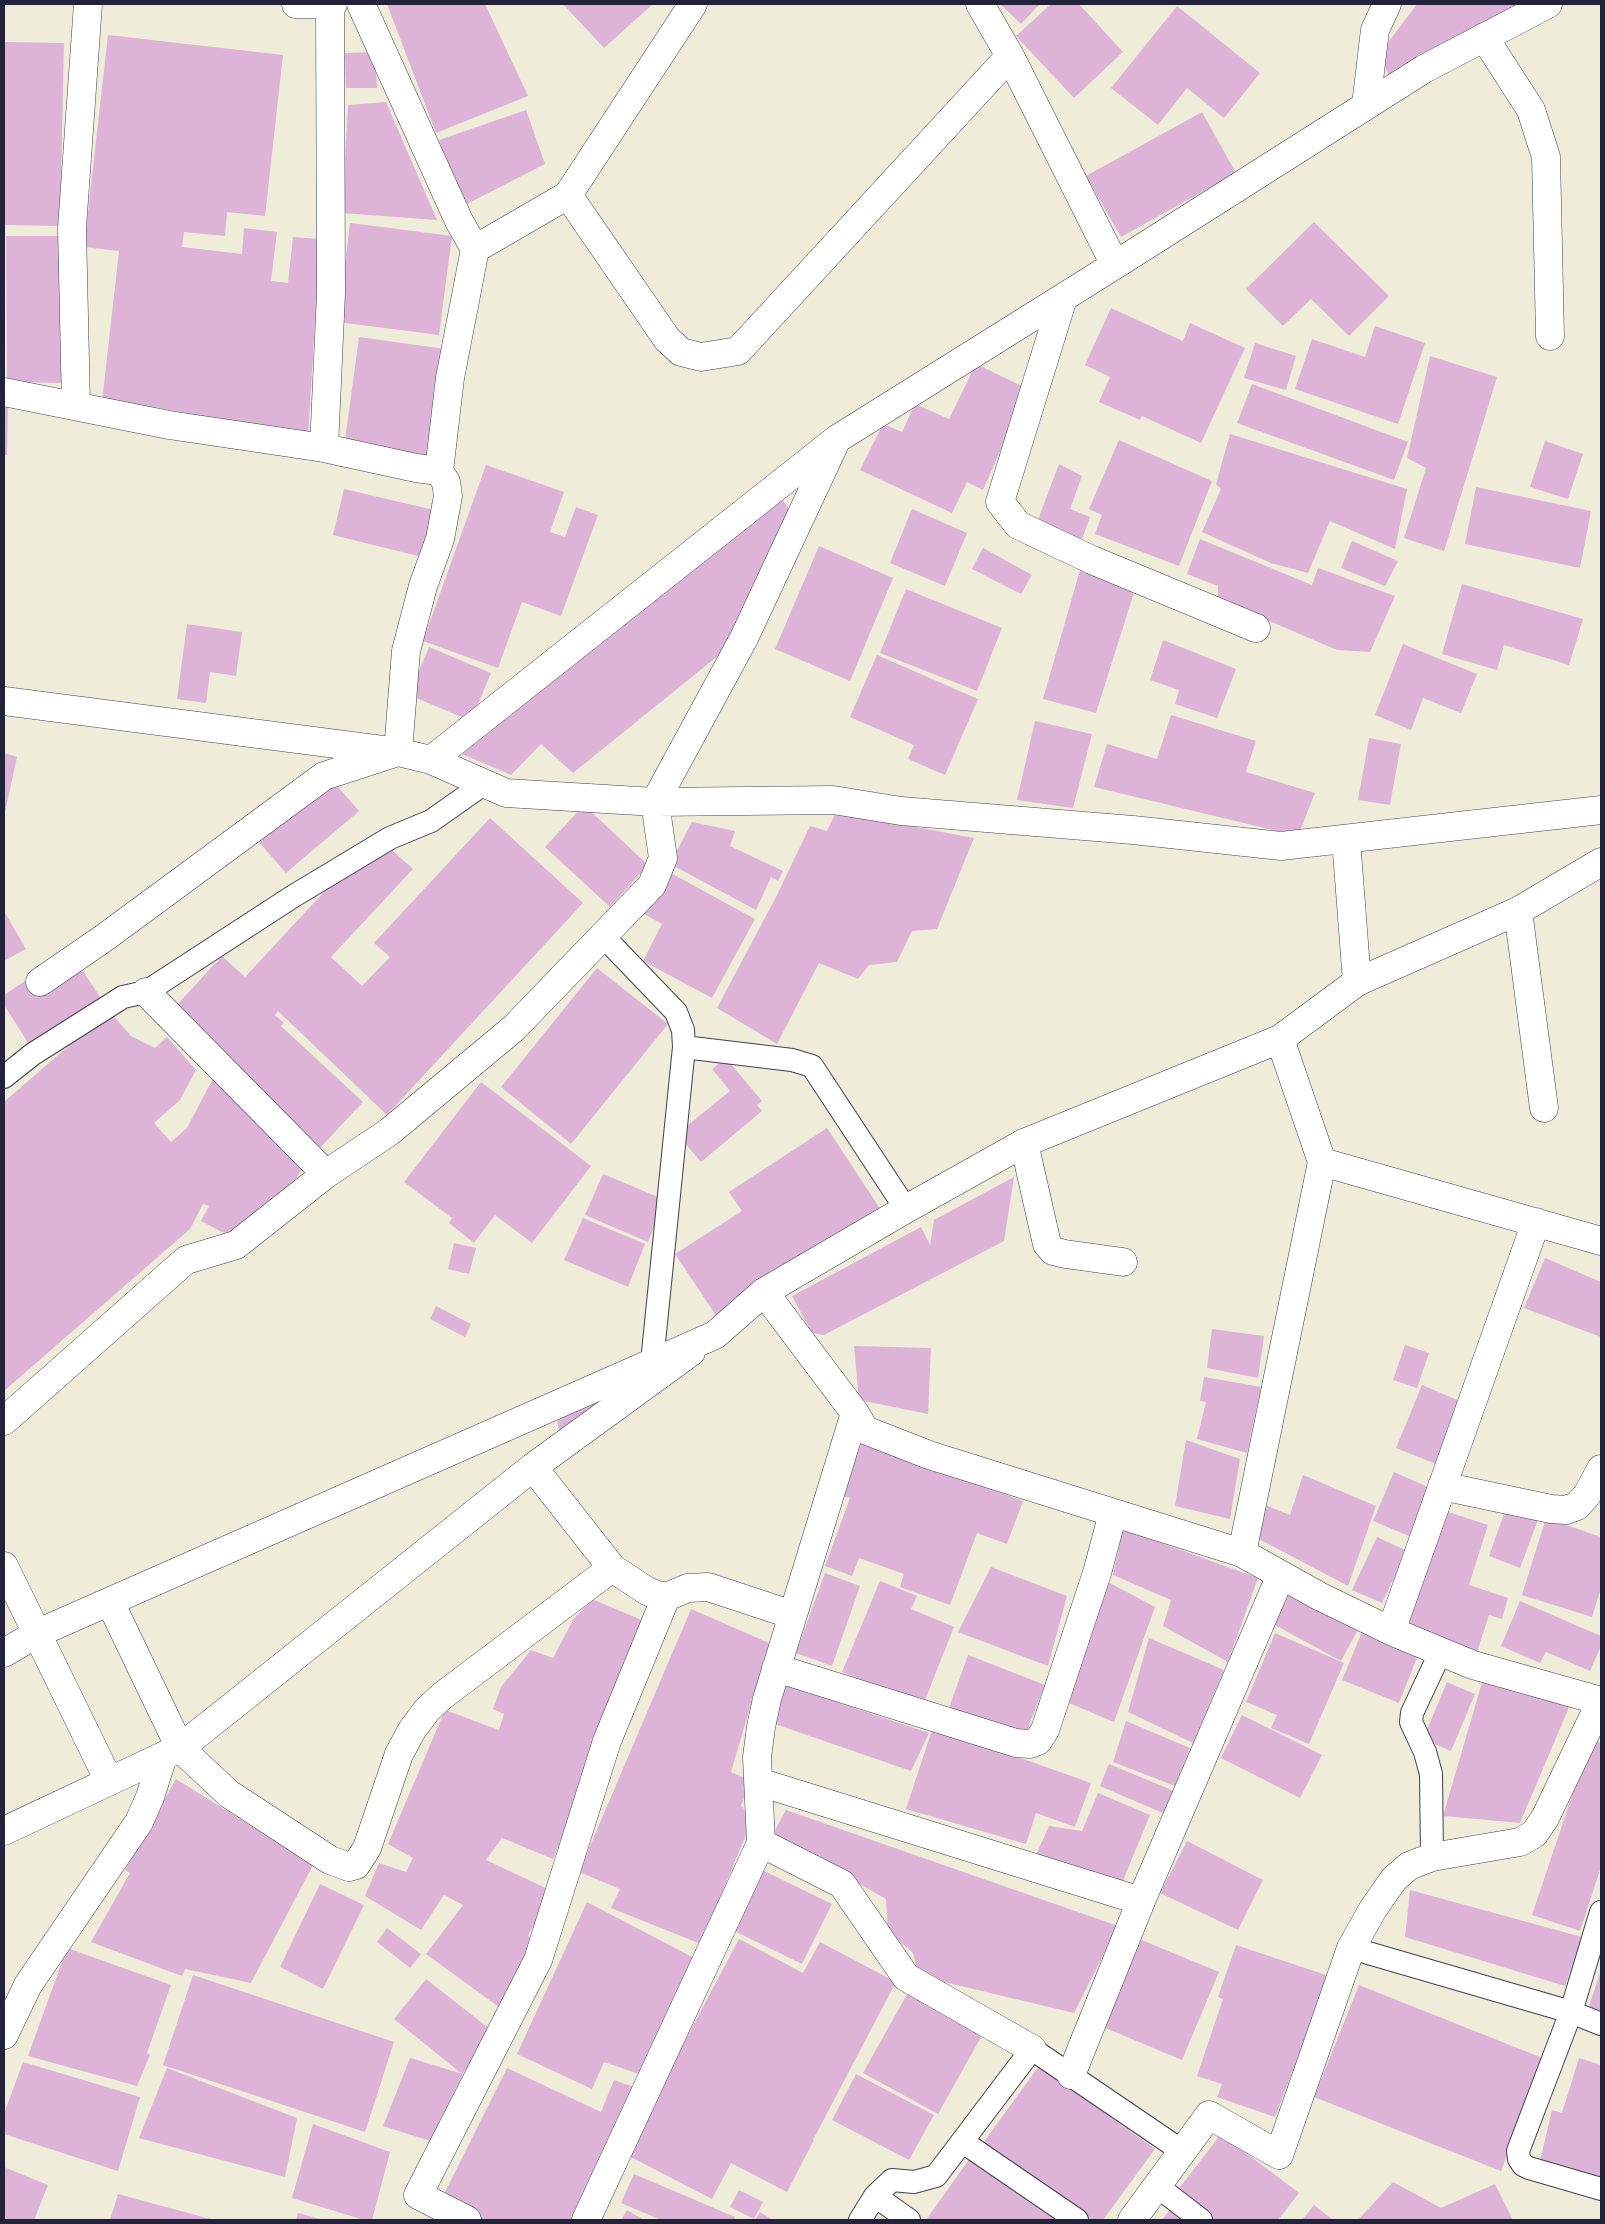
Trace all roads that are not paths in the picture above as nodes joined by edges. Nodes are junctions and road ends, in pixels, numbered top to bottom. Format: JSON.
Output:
{"nodes":[{"id":1,"x":88,"y":4,"type":"edge"},
{"id":2,"x":296,"y":4,"type":"edge"},
{"id":3,"x":331,"y":4,"type":"edge"},
{"id":4,"x":361,"y":4,"type":"edge"},
{"id":5,"x":693,"y":4,"type":"edge"},
{"id":6,"x":980,"y":4,"type":"edge"},
{"id":7,"x":1387,"y":4,"type":"edge"},
{"id":8,"x":1548,"y":4,"type":"edge"},
{"id":9,"x":1484,"y":37,"type":"junction"},
{"id":10,"x":1010,"y":56,"type":"junction"},
{"id":11,"x":1366,"y":105,"type":"junction"},
{"id":12,"x":568,"y":196,"type":"junction"},
{"id":13,"x":475,"y":248,"type":"junction"},
{"id":14,"x":1115,"y":265,"type":"junction"},
{"id":15,"x":1063,"y":298,"type":"junction"},
{"id":16,"x":1550,"y":336,"type":"dead end"},
{"id":17,"x":4,"y":392,"type":"edge"},
{"id":18,"x":76,"y":406,"type":"junction"},
{"id":19,"x":837,"y":439,"type":"junction"},
{"id":20,"x":324,"y":448,"type":"junction"},
{"id":21,"x":439,"y":470,"type":"junction"},
{"id":22,"x":1256,"y":628,"type":"dead end"},
{"id":23,"x":4,"y":701,"type":"edge"},
{"id":24,"x":398,"y":752,"type":"junction"},
{"id":25,"x":430,"y":760,"type":"junction"},
{"id":26,"x":485,"y":783,"type":"junction"},
{"id":27,"x":654,"y":802,"type":"junction"},
{"id":28,"x":1601,"y":810,"type":"edge"},
{"id":29,"x":1346,"y":839,"type":"junction"},
{"id":30,"x":1601,"y":862,"type":"edge"},
{"id":31,"x":1518,"y":911,"type":"junction"},
{"id":32,"x":603,"y":936,"type":"junction"},
{"id":33,"x":40,"y":982,"type":"dead end"},
{"id":34,"x":1357,"y":982,"type":"junction"},
{"id":35,"x":146,"y":992,"type":"junction"},
{"id":36,"x":1280,"y":1039,"type":"junction"},
{"id":37,"x":684,"y":1047,"type":"junction"},
{"id":38,"x":4,"y":1077,"type":"edge"},
{"id":39,"x":1544,"y":1108,"type":"dead end"},
{"id":40,"x":1024,"y":1143,"type":"junction"},
{"id":41,"x":1322,"y":1162,"type":"junction"},
{"id":42,"x":326,"y":1174,"type":"junction"},
{"id":43,"x":906,"y":1209,"type":"junction"},
{"id":44,"x":1536,"y":1222,"type":"junction"},
{"id":45,"x":1601,"y":1241,"type":"edge"},
{"id":46,"x":1122,"y":1262,"type":"dead end"},
{"id":47,"x":764,"y":1292,"type":"junction"},
{"id":48,"x":715,"y":1335,"type":"junction"},
{"id":49,"x":652,"y":1362,"type":"junction"},
{"id":50,"x":856,"y":1413,"type":"junction"},
{"id":51,"x":4,"y":1421,"type":"edge"},
{"id":52,"x":533,"y":1467,"type":"junction"},
{"id":53,"x":1601,"y":1469,"type":"edge"},
{"id":54,"x":1442,"y":1486,"type":"junction"},
{"id":55,"x":1113,"y":1513,"type":"junction"},
{"id":56,"x":1242,"y":1553,"type":"junction"},
{"id":57,"x":4,"y":1566,"type":"edge"},
{"id":58,"x":612,"y":1568,"type":"junction"},
{"id":59,"x":1281,"y":1575,"type":"junction"},
{"id":60,"x":666,"y":1596,"type":"junction"},
{"id":61,"x":110,"y":1602,"type":"junction"},
{"id":62,"x":793,"y":1615,"type":"junction"},
{"id":63,"x":1391,"y":1631,"type":"junction"},
{"id":64,"x":38,"y":1633,"type":"junction"},
{"id":65,"x":1441,"y":1651,"type":"junction"},
{"id":66,"x":4,"y":1653,"type":"edge"},
{"id":67,"x":776,"y":1668,"type":"junction"},
{"id":68,"x":1601,"y":1701,"type":"edge"},
{"id":69,"x":171,"y":1752,"type":"junction"},
{"id":70,"x":109,"y":1781,"type":"junction"},
{"id":71,"x":759,"y":1782,"type":"junction"},
{"id":72,"x":4,"y":1831,"type":"edge"},
{"id":73,"x":761,"y":1843,"type":"junction"},
{"id":74,"x":1432,"y":1857,"type":"junction"},
{"id":75,"x":1141,"y":1901,"type":"junction"},
{"id":76,"x":1601,"y":1912,"type":"edge"},
{"id":77,"x":1352,"y":1948,"type":"junction"},
{"id":78,"x":1571,"y":2012,"type":"junction"},
{"id":79,"x":1601,"y":2024,"type":"edge"},
{"id":80,"x":4,"y":2035,"type":"edge"},
{"id":81,"x":1032,"y":2049,"type":"junction"},
{"id":82,"x":1071,"y":2075,"type":"junction"},
{"id":83,"x":963,"y":2142,"type":"junction"},
{"id":84,"x":1182,"y":2151,"type":"junction"},
{"id":85,"x":1157,"y":2186,"type":"junction"},
{"id":86,"x":1601,"y":2189,"type":"edge"},
{"id":87,"x":875,"y":2196,"type":"junction"},
{"id":88,"x":467,"y":2220,"type":"edge"},
{"id":89,"x":586,"y":2220,"type":"edge"},
{"id":90,"x":860,"y":2220,"type":"edge"},
{"id":91,"x":909,"y":2220,"type":"edge"},
{"id":92,"x":1077,"y":2220,"type":"edge"},
{"id":93,"x":1132,"y":2220,"type":"edge"},
{"id":94,"x":1201,"y":2220,"type":"edge"}],
"edges":[{"from":1,"to":18,"type":"street"},
{"from":2,"to":3,"type":"street"},
{"from":3,"to":20,"type":"street"},
{"from":4,"to":13,"type":"street"},
{"from":5,"to":12,"type":"street"},
{"from":6,"to":10,"type":"street"},
{"from":7,"to":11,"type":"street"},
{"from":8,"to":9,"type":"street"},
{"from":9,"to":11,"type":"street"},
{"from":9,"to":16,"type":"street"},
{"from":10,"to":12,"type":"street"},
{"from":10,"to":14,"type":"street"},
{"from":11,"to":14,"type":"street"},
{"from":12,"to":13,"type":"street"},
{"from":13,"to":21,"type":"street"},
{"from":14,"to":15,"type":"street"},
{"from":15,"to":19,"type":"street"},
{"from":15,"to":22,"type":"street"},
{"from":17,"to":18,"type":"street"},
{"from":18,"to":20,"type":"street"},
{"from":19,"to":25,"type":"street"},
{"from":19,"to":27,"type":"street"},
{"from":20,"to":21,"type":"street"},
{"from":21,"to":24,"type":"street"},
{"from":23,"to":24,"type":"street"},
{"from":24,"to":25,"type":"street"},
{"from":24,"to":33,"type":"street"},
{"from":25,"to":26,"type":"street"},
{"from":26,"to":27,"type":"street"},
{"from":26,"to":35,"type":"lane"},
{"from":27,"to":29,"type":"street"},
{"from":27,"to":32,"type":"street"},
{"from":28,"to":29,"type":"street"},
{"from":29,"to":34,"type":"street"},
{"from":30,"to":31,"type":"street"},
{"from":31,"to":34,"type":"street"},
{"from":31,"to":39,"type":"street"},
{"from":32,"to":37,"type":"lane"},
{"from":32,"to":42,"type":"street"},
{"from":34,"to":36,"type":"street"},
{"from":35,"to":38,"type":"lane"},
{"from":35,"to":42,"type":"street"},
{"from":36,"to":40,"type":"street"},
{"from":36,"to":41,"type":"street"},
{"from":37,"to":43,"type":"lane"},
{"from":37,"to":49,"type":"lane"},
{"from":40,"to":43,"type":"street"},
{"from":40,"to":46,"type":"street"},
{"from":41,"to":44,"type":"street"},
{"from":41,"to":56,"type":"street"},
{"from":42,"to":51,"type":"street"},
{"from":43,"to":47,"type":"street"},
{"from":44,"to":45,"type":"street"},
{"from":44,"to":54,"type":"street"},
{"from":47,"to":48,"type":"street"},
{"from":47,"to":50,"type":"street"},
{"from":48,"to":49,"type":"street"},
{"from":48,"to":52,"type":"street"},
{"from":49,"to":61,"type":"street"},
{"from":50,"to":55,"type":"street"},
{"from":50,"to":62,"type":"street"},
{"from":52,"to":58,"type":"street"},
{"from":52,"to":69,"type":"street"},
{"from":53,"to":54,"type":"street"},
{"from":54,"to":63,"type":"street"},
{"from":55,"to":56,"type":"street"},
{"from":55,"to":67,"type":"street"},
{"from":56,"to":59,"type":"street"},
{"from":57,"to":64,"type":"street"},
{"from":58,"to":60,"type":"street"},
{"from":58,"to":69,"type":"street"},
{"from":59,"to":63,"type":"street"},
{"from":59,"to":75,"type":"street"},
{"from":60,"to":62,"type":"street"},
{"from":60,"to":88,"type":"street"},
{"from":61,"to":64,"type":"street"},
{"from":61,"to":69,"type":"street"},
{"from":62,"to":67,"type":"street"},
{"from":63,"to":65,"type":"street"},
{"from":64,"to":66,"type":"street"},
{"from":64,"to":70,"type":"street"},
{"from":65,"to":68,"type":"street"},
{"from":65,"to":74,"type":"lane"},
{"from":67,"to":71,"type":"street"},
{"from":68,"to":74,"type":"street"},
{"from":69,"to":70,"type":"street"},
{"from":69,"to":80,"type":"street"},
{"from":70,"to":72,"type":"street"},
{"from":71,"to":73,"type":"street"},
{"from":71,"to":75,"type":"street"},
{"from":73,"to":81,"type":"street"},
{"from":73,"to":89,"type":"street"},
{"from":74,"to":77,"type":"street"},
{"from":75,"to":82,"type":"street"},
{"from":76,"to":78,"type":"lane"},
{"from":77,"to":78,"type":"lane"},
{"from":77,"to":84,"type":"street"},
{"from":78,"to":79,"type":"lane"},
{"from":78,"to":86,"type":"lane"},
{"from":81,"to":82,"type":"lane"},
{"from":81,"to":83,"type":"lane"},
{"from":82,"to":84,"type":"lane"},
{"from":83,"to":87,"type":"lane"},
{"from":83,"to":92,"type":"lane"},
{"from":84,"to":85,"type":"street"},
{"from":85,"to":93,"type":"street"},
{"from":85,"to":94,"type":"lane"},
{"from":87,"to":90,"type":"lane"},
{"from":87,"to":91,"type":"lane"}]}
